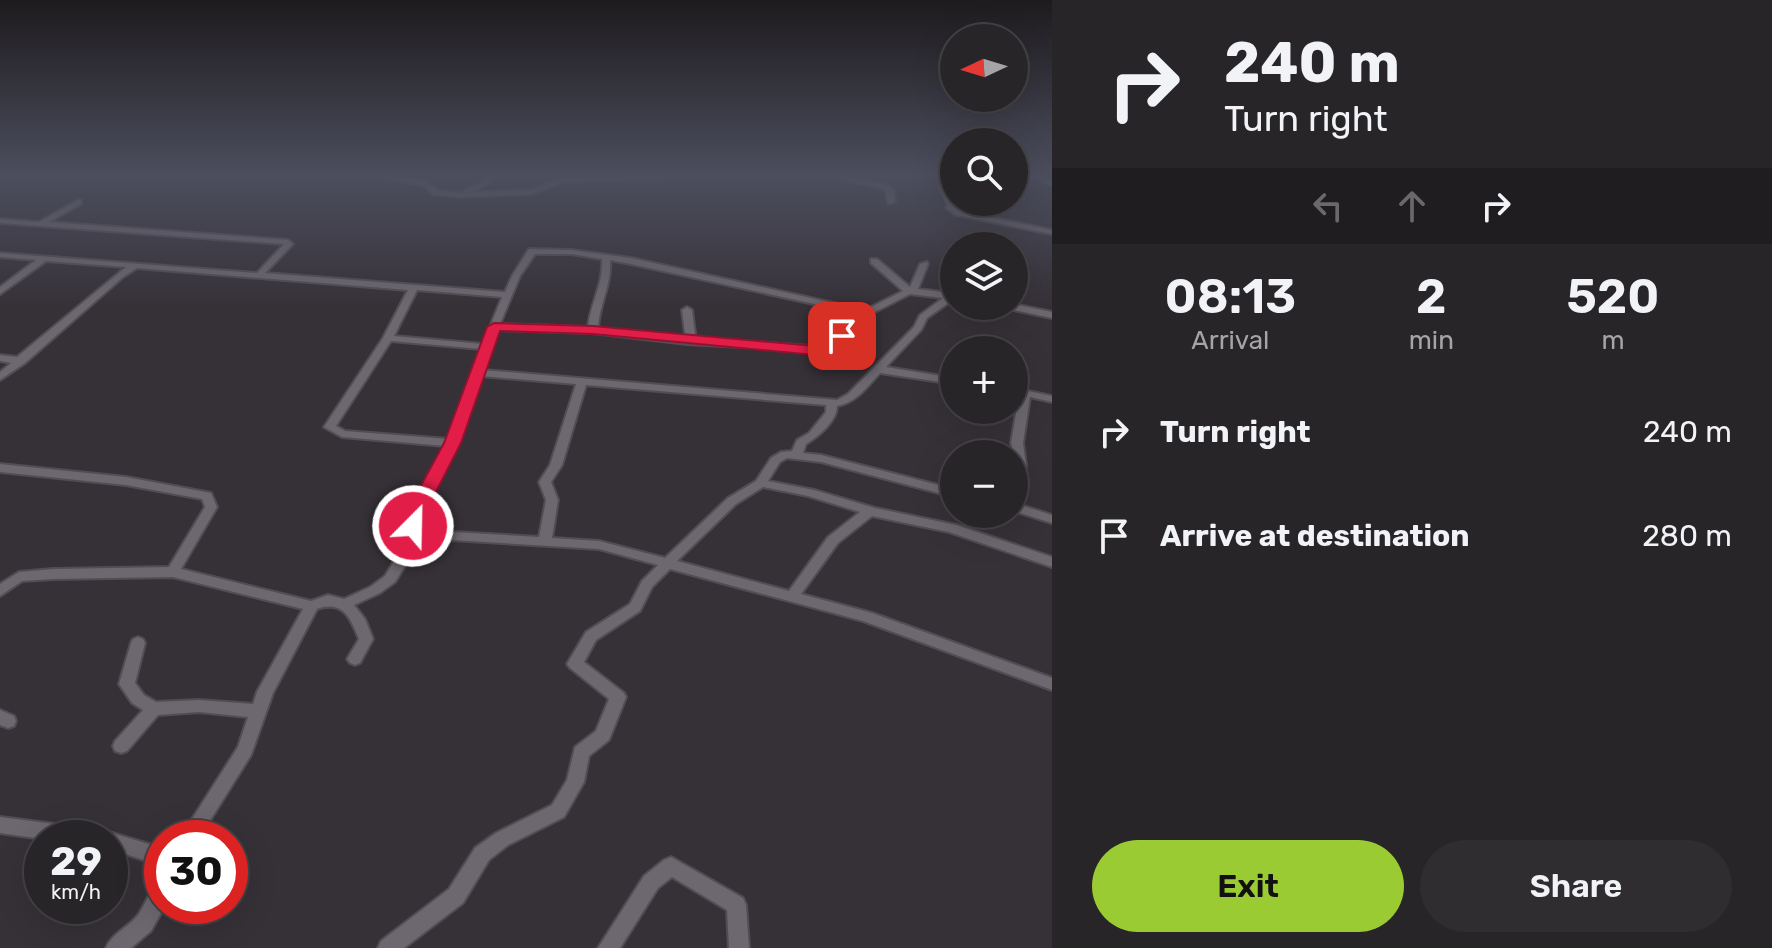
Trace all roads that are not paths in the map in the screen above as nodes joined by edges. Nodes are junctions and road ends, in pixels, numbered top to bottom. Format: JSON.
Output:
{"nodes":[{"id":1,"x":50,"y":218,"type":"edge"},
{"id":2,"x":985,"y":218,"type":"edge"},
{"id":3,"x":0,"y":221,"type":"edge"},
{"id":4,"x":42,"y":223,"type":"junction"},
{"id":5,"x":1052,"y":232,"type":"edge"},
{"id":6,"x":0,"y":255,"type":"edge"},
{"id":7,"x":45,"y":258,"type":"junction"},
{"id":8,"x":606,"y":258,"type":"junction"},
{"id":9,"x":874,"y":261,"type":"dead end"},
{"id":10,"x":924,"y":264,"type":"dead end"},
{"id":11,"x":137,"y":265,"type":"junction"},
{"id":12,"x":260,"y":274,"type":"junction"},
{"id":13,"x":414,"y":287,"type":"junction"},
{"id":14,"x":911,"y":290,"type":"junction"},
{"id":15,"x":0,"y":291,"type":"edge"},
{"id":16,"x":940,"y":293,"type":"edge"},
{"id":17,"x":509,"y":295,"type":"junction"},
{"id":18,"x":940,"y":305,"type":"edge"},
{"id":19,"x":687,"y":310,"type":"dead end"},
{"id":20,"x":1028,"y":310,"type":"edge"},
{"id":21,"x":866,"y":313,"type":"junction"},
{"id":22,"x":1052,"y":315,"type":"edge"},
{"id":23,"x":494,"y":327,"type":"junction"},
{"id":24,"x":593,"y":330,"type":"junction"},
{"id":25,"x":388,"y":338,"type":"junction"},
{"id":26,"x":687,"y":341,"type":"junction"},
{"id":27,"x":487,"y":347,"type":"junction"},
{"id":28,"x":0,"y":358,"type":"edge"},
{"id":29,"x":21,"y":361,"type":"junction"},
{"id":30,"x":877,"y":369,"type":"junction"},
{"id":31,"x":480,"y":373,"type":"junction"},
{"id":32,"x":0,"y":377,"type":"edge"},
{"id":33,"x":940,"y":379,"type":"edge"},
{"id":34,"x":581,"y":384,"type":"junction"},
{"id":35,"x":1028,"y":394,"type":"edge"},
{"id":36,"x":1052,"y":399,"type":"edge"},
{"id":37,"x":831,"y":404,"type":"junction"},
{"id":38,"x":452,"y":443,"type":"junction"},
{"id":39,"x":797,"y":454,"type":"junction"},
{"id":40,"x":0,"y":468,"type":"edge"},
{"id":41,"x":761,"y":483,"type":"junction"},
{"id":42,"x":940,"y":490,"type":"edge"},
{"id":43,"x":870,"y":511,"type":"junction"},
{"id":44,"x":1028,"y":511,"type":"edge"},
{"id":45,"x":1052,"y":519,"type":"edge"},
{"id":46,"x":410,"y":542,"type":"junction"},
{"id":47,"x":545,"y":542,"type":"junction"},
{"id":48,"x":669,"y":562,"type":"junction"},
{"id":49,"x":1052,"y":562,"type":"edge"},
{"id":50,"x":173,"y":572,"type":"junction"},
{"id":51,"x":0,"y":575,"type":"edge"},
{"id":52,"x":19,"y":577,"type":"junction"},
{"id":53,"x":0,"y":591,"type":"edge"},
{"id":54,"x":792,"y":597,"type":"junction"},
{"id":55,"x":345,"y":604,"type":"junction"},
{"id":56,"x":311,"y":606,"type":"junction"},
{"id":57,"x":138,"y":643,"type":"dead end"},
{"id":58,"x":355,"y":659,"type":"dead end"},
{"id":59,"x":1052,"y":684,"type":"edge"},
{"id":60,"x":154,"y":709,"type":"junction"},
{"id":61,"x":258,"y":711,"type":"junction"},
{"id":62,"x":121,"y":746,"type":"dead end"},
{"id":63,"x":200,"y":820,"type":"edge"},
{"id":64,"x":2,"y":829,"type":"edge"},
{"id":65,"x":24,"y":831,"type":"edge"},
{"id":66,"x":144,"y":924,"type":"edge"},
{"id":67,"x":116,"y":948,"type":"edge"},
{"id":68,"x":388,"y":948,"type":"edge"},
{"id":69,"x":608,"y":948,"type":"edge"},
{"id":70,"x":739,"y":948,"type":"edge"}],
"edges":[{"from":1,"to":4,"type":"street"},
{"from":2,"to":5,"type":"street"},
{"from":3,"to":4,"type":"street"},
{"from":4,"to":12,"type":"street"},
{"from":6,"to":7,"type":"street"},
{"from":7,"to":11,"type":"street"},
{"from":7,"to":15,"type":"street"},
{"from":8,"to":17,"type":"street"},
{"from":8,"to":21,"type":"street"},
{"from":8,"to":24,"type":"street"},
{"from":9,"to":14,"type":"street"},
{"from":10,"to":14,"type":"street"},
{"from":11,"to":12,"type":"street"},
{"from":11,"to":29,"type":"street"},
{"from":12,"to":13,"type":"street"},
{"from":13,"to":17,"type":"street"},
{"from":13,"to":25,"type":"street"},
{"from":14,"to":16,"type":"street"},
{"from":14,"to":21,"type":"street"},
{"from":17,"to":23,"type":"street"},
{"from":18,"to":30,"type":"street"},
{"from":19,"to":26,"type":"street"},
{"from":20,"to":22,"type":"street"},
{"from":21,"to":26,"type":"street"},
{"from":23,"to":24,"type":"street"},
{"from":23,"to":27,"type":"street"},
{"from":24,"to":26,"type":"street"},
{"from":25,"to":27,"type":"street"},
{"from":25,"to":38,"type":"street"},
{"from":27,"to":31,"type":"street"},
{"from":28,"to":29,"type":"street"},
{"from":29,"to":32,"type":"street"},
{"from":30,"to":33,"type":"street"},
{"from":30,"to":37,"type":"street"},
{"from":31,"to":34,"type":"street"},
{"from":31,"to":38,"type":"street"},
{"from":34,"to":37,"type":"street"},
{"from":34,"to":47,"type":"street"},
{"from":35,"to":36,"type":"street"},
{"from":37,"to":39,"type":"street"},
{"from":38,"to":46,"type":"street"},
{"from":39,"to":41,"type":"street"},
{"from":39,"to":42,"type":"street"},
{"from":40,"to":50,"type":"street"},
{"from":41,"to":43,"type":"street"},
{"from":41,"to":48,"type":"street"},
{"from":43,"to":49,"type":"street"},
{"from":43,"to":54,"type":"street"},
{"from":44,"to":45,"type":"street"},
{"from":46,"to":47,"type":"street"},
{"from":46,"to":55,"type":"street"},
{"from":47,"to":48,"type":"street"},
{"from":48,"to":54,"type":"street"},
{"from":48,"to":68,"type":"street"},
{"from":50,"to":52,"type":"street"},
{"from":50,"to":56,"type":"street"},
{"from":51,"to":52,"type":"street"},
{"from":52,"to":53,"type":"street"},
{"from":54,"to":59,"type":"street"},
{"from":55,"to":56,"type":"street"},
{"from":55,"to":58,"type":"street"},
{"from":56,"to":61,"type":"street"},
{"from":57,"to":60,"type":"street"},
{"from":60,"to":61,"type":"street"},
{"from":60,"to":62,"type":"street"},
{"from":61,"to":63,"type":"street"},
{"from":64,"to":65,"type":"street"},
{"from":66,"to":67,"type":"street"},
{"from":69,"to":70,"type":"street"}]}
